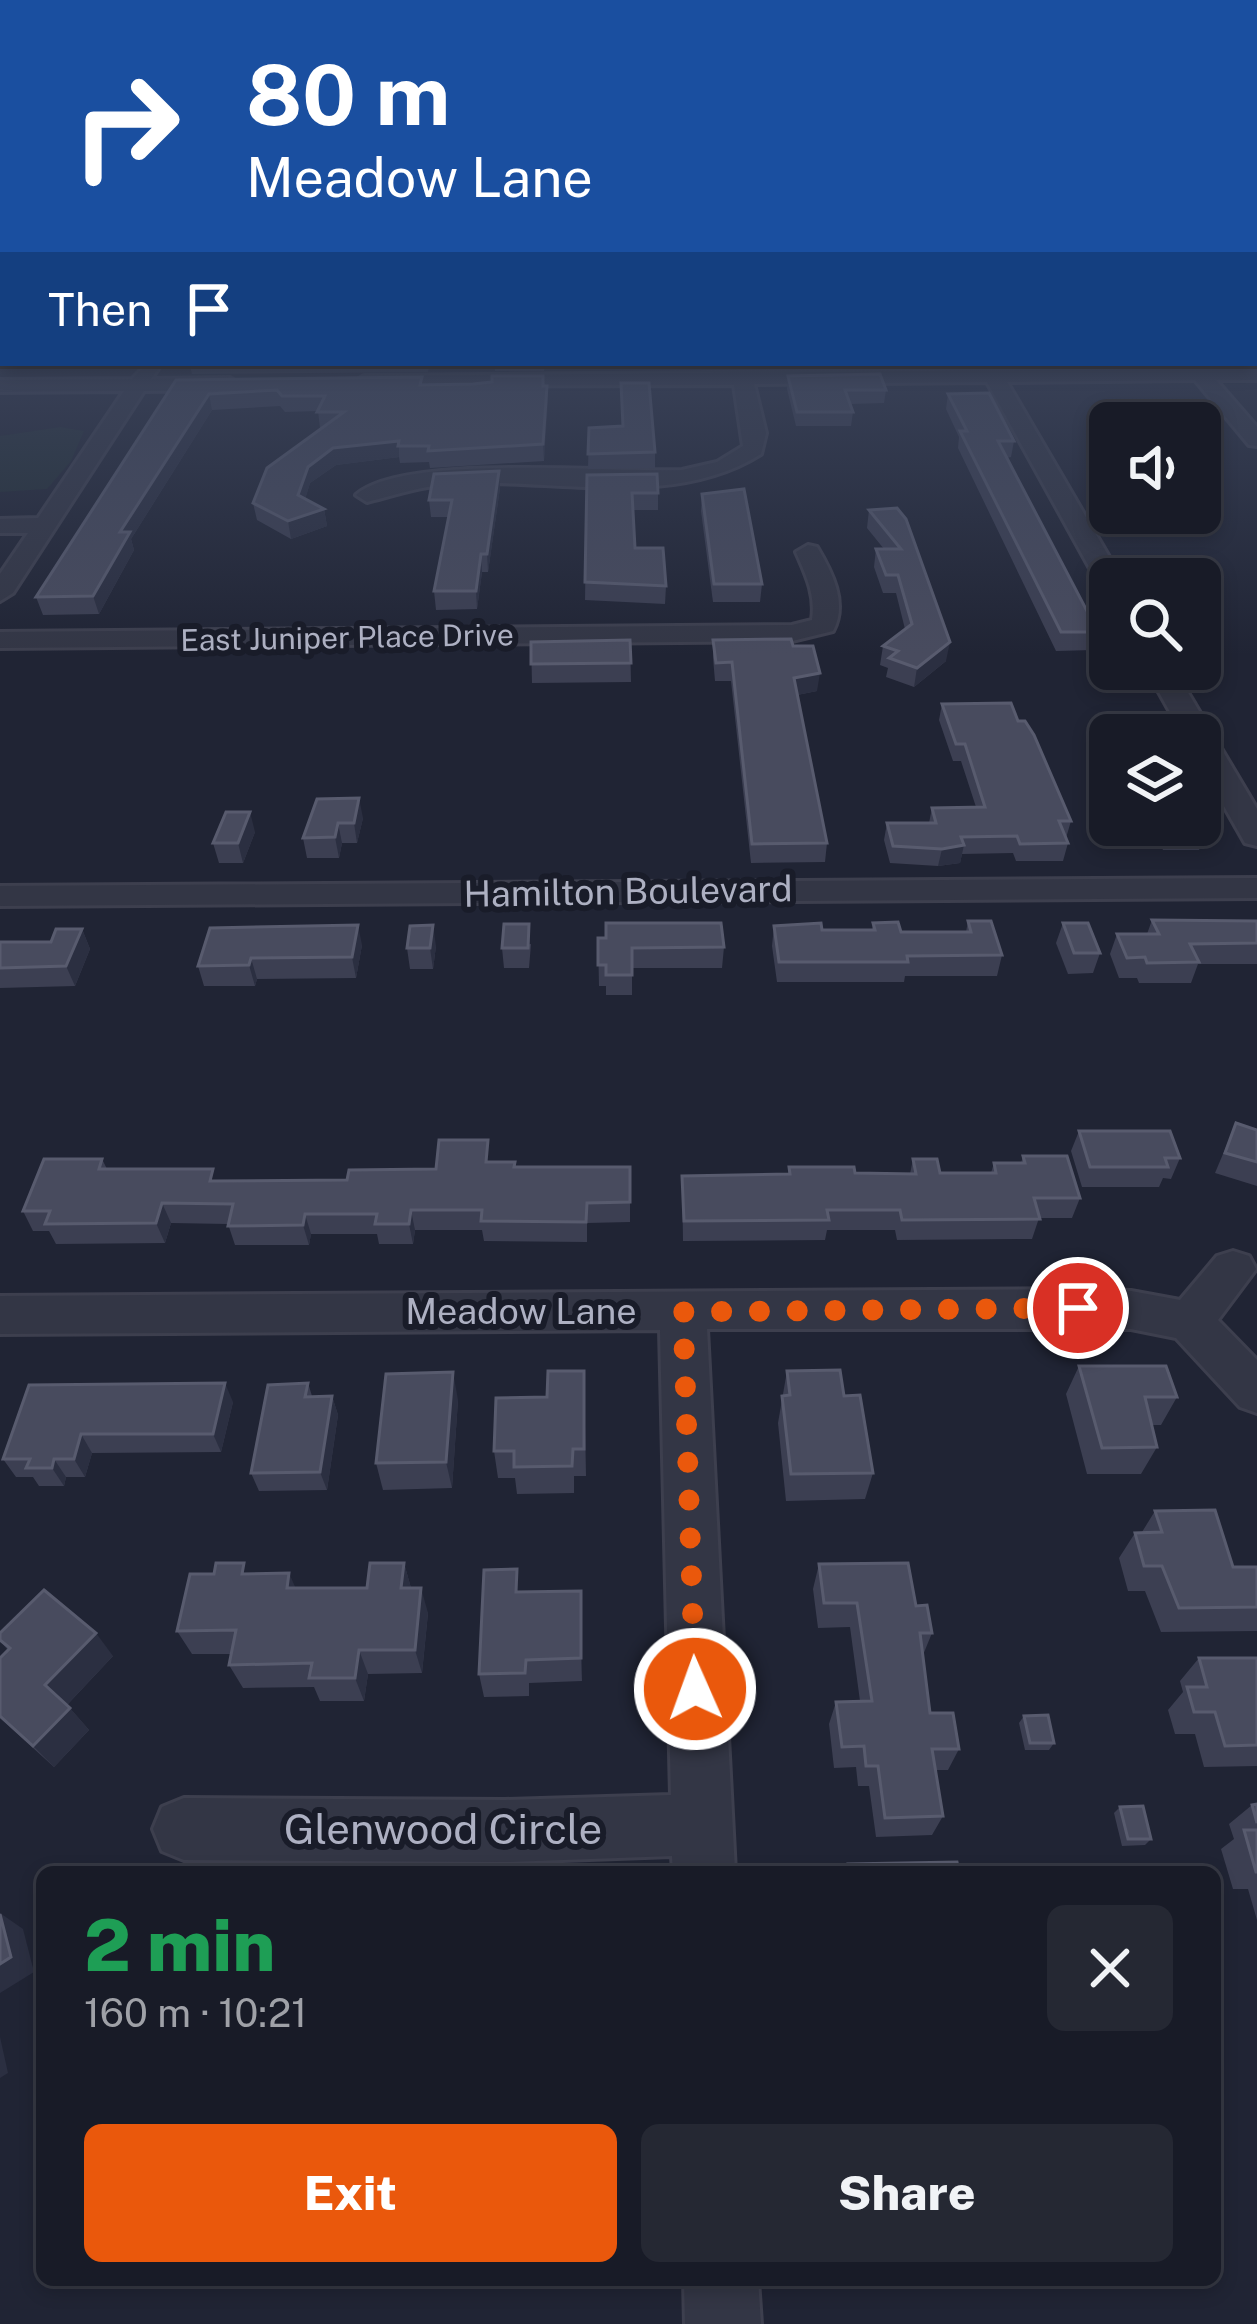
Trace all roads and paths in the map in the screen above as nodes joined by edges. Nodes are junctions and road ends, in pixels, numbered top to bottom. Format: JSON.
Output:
{"nodes":[{"id":1,"x":102,"y":438,"type":"edge"},
{"id":2,"x":754,"y":438,"type":"edge"},
{"id":3,"x":1024,"y":438,"type":"edge"},
{"id":4,"x":367,"y":495,"type":"dead end"},
{"id":5,"x":45,"y":525,"type":"junction"},
{"id":6,"x":0,"y":526,"type":"edge"},
{"id":7,"x":808,"y":552,"type":"dead end"},
{"id":8,"x":1096,"y":558,"type":"edge"},
{"id":9,"x":0,"y":593,"type":"edge"},
{"id":10,"x":0,"y":640,"type":"edge"},
{"id":11,"x":1257,"y":774,"type":"edge"},
{"id":12,"x":1222,"y":775,"type":"joint"},
{"id":13,"x":1257,"y":836,"type":"edge"},
{"id":14,"x":1257,"y":888,"type":"edge"},
{"id":15,"x":0,"y":896,"type":"edge"},
{"id":16,"x":1233,"y":1269,"type":"dead end"},
{"id":17,"x":683,"y":1312,"type":"junction"},
{"id":18,"x":0,"y":1316,"type":"edge"},
{"id":19,"x":1190,"y":1321,"type":"junction"},
{"id":20,"x":1257,"y":1392,"type":"edge"},
{"id":21,"x":184,"y":1829,"type":"dead end"},
{"id":22,"x":703,"y":1848,"type":"edge"},
{"id":23,"x":721,"y":2286,"type":"edge"},
{"id":24,"x":723,"y":2324,"type":"edge"}],
"edges":[{"from":1,"to":5,"type":"street"},
{"from":2,"to":4,"type":"street"},
{"from":3,"to":8,"type":"street"},
{"from":5,"to":6,"type":"street"},
{"from":5,"to":9,"type":"street"},
{"from":7,"to":10,"type":"street","name":"East Juniper Place Drive"},
{"from":11,"to":12,"type":"street"},
{"from":12,"to":13,"type":"street"},
{"from":14,"to":15,"type":"street","name":"Hamilton Boulevard"},
{"from":16,"to":19,"type":"street"},
{"from":17,"to":18,"type":"street","name":"Meadow Lane"},
{"from":17,"to":19,"type":"street","name":"Meadow Lane"},
{"from":17,"to":22,"type":"street"},
{"from":19,"to":20,"type":"street"},
{"from":21,"to":22,"type":"street","name":"Glenwood Circle"},
{"from":23,"to":24,"type":"street"}]}
